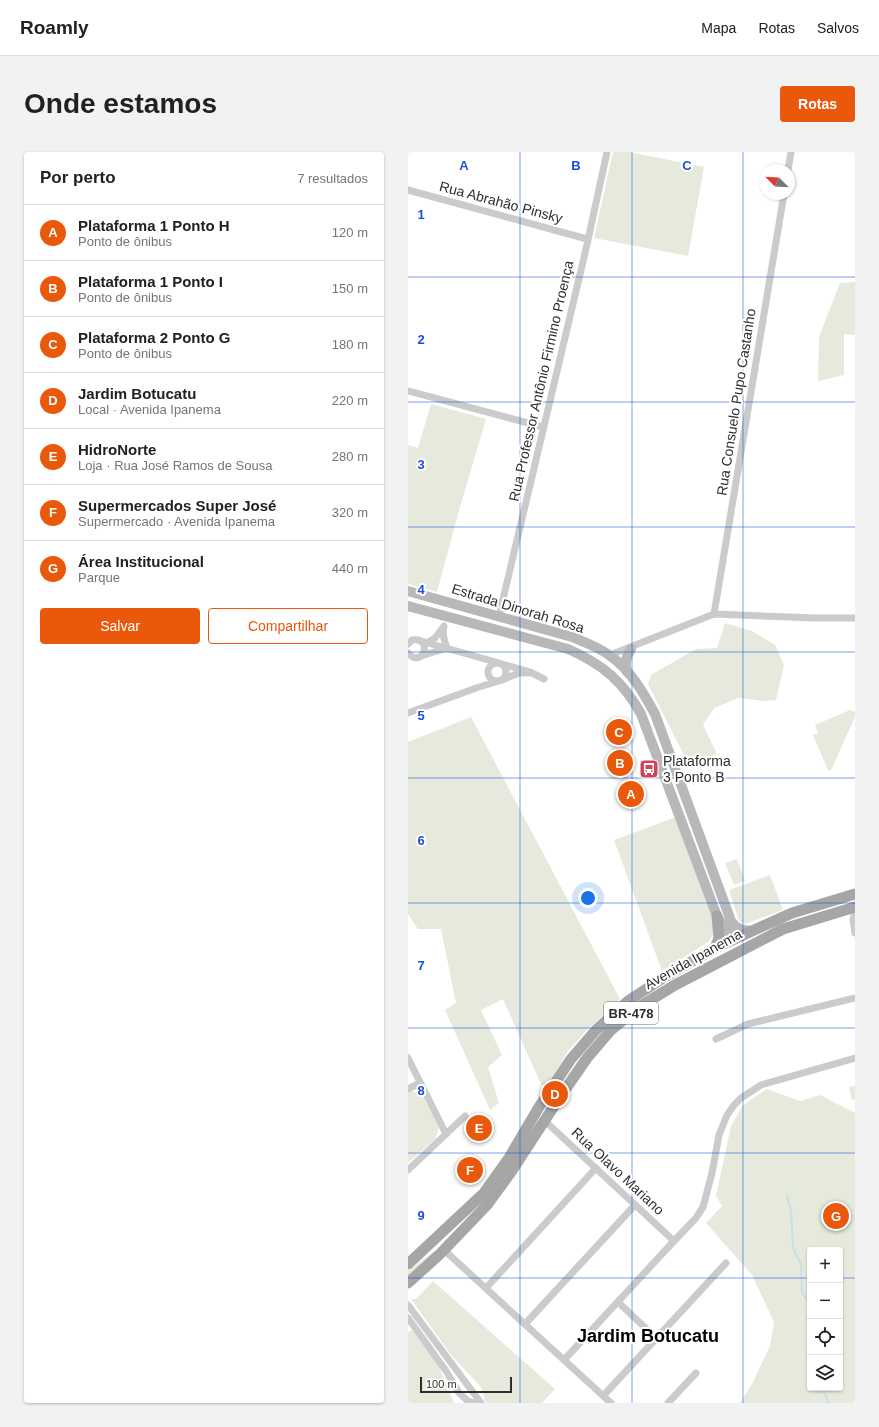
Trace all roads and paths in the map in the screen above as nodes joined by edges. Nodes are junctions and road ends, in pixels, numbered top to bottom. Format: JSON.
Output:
{"nodes":[{"id":1,"x":607,"y":152,"type":"edge"},
{"id":2,"x":791,"y":152,"type":"edge"},
{"id":3,"x":789,"y":164,"type":"edge"},
{"id":4,"x":408,"y":190,"type":"edge"},
{"id":5,"x":783,"y":200,"type":"edge"},
{"id":6,"x":588,"y":239,"type":"junction"},
{"id":7,"x":408,"y":391,"type":"edge"},
{"id":8,"x":543,"y":427,"type":"junction"},
{"id":9,"x":408,"y":591,"type":"edge"},
{"id":10,"x":408,"y":606,"type":"edge"},
{"id":11,"x":714,"y":614,"type":"junction"},
{"id":12,"x":499,"y":616,"type":"junction"},
{"id":13,"x":855,"y":618,"type":"edge"},
{"id":14,"x":418,"y":641,"type":"edge"},
{"id":15,"x":408,"y":644,"type":"edge"},
{"id":16,"x":634,"y":647,"type":"junction"},
{"id":17,"x":447,"y":648,"type":"junction"},
{"id":18,"x":408,"y":653,"type":"edge"},
{"id":19,"x":419,"y":657,"type":"junction"},
{"id":20,"x":612,"y":657,"type":"junction"},
{"id":21,"x":477,"y":658,"type":"junction"},
{"id":22,"x":587,"y":658,"type":"junction"},
{"id":23,"x":408,"y":661,"type":"edge"},
{"id":24,"x":501,"y":664,"type":"junction"},
{"id":25,"x":530,"y":672,"type":"junction"},
{"id":26,"x":627,"y":672,"type":"junction"},
{"id":27,"x":488,"y":674,"type":"junction"},
{"id":28,"x":544,"y":679,"type":"dead end"},
{"id":29,"x":500,"y":681,"type":"junction"},
{"id":30,"x":476,"y":688,"type":"junction"},
{"id":31,"x":408,"y":713,"type":"edge"},
{"id":32,"x":855,"y":894,"type":"edge"},
{"id":33,"x":855,"y":909,"type":"edge"},
{"id":34,"x":840,"y":912,"type":"junction"},
{"id":35,"x":717,"y":916,"type":"junction"},
{"id":36,"x":854,"y":929,"type":"edge"},
{"id":37,"x":752,"y":931,"type":"junction"},
{"id":38,"x":735,"y":939,"type":"junction"},
{"id":39,"x":751,"y":944,"type":"junction"},
{"id":40,"x":715,"y":948,"type":"junction"},
{"id":41,"x":855,"y":998,"type":"edge"},
{"id":42,"x":716,"y":1039,"type":"dead end"},
{"id":43,"x":408,"y":1058,"type":"edge"},
{"id":44,"x":855,"y":1058,"type":"edge"},
{"id":45,"x":420,"y":1082,"type":"junction"},
{"id":46,"x":408,"y":1088,"type":"edge"},
{"id":47,"x":465,"y":1116,"type":"dead end"},
{"id":48,"x":545,"y":1120,"type":"junction"},
{"id":49,"x":446,"y":1134,"type":"junction"},
{"id":50,"x":523,"y":1134,"type":"junction"},
{"id":51,"x":596,"y":1168,"type":"junction"},
{"id":52,"x":408,"y":1170,"type":"edge"},
{"id":53,"x":475,"y":1202,"type":"junction"},
{"id":54,"x":635,"y":1205,"type":"junction"},
{"id":55,"x":674,"y":1241,"type":"junction"},
{"id":56,"x":444,"y":1250,"type":"junction"},
{"id":57,"x":726,"y":1263,"type":"dead end"},
{"id":58,"x":408,"y":1264,"type":"edge"},
{"id":59,"x":408,"y":1283,"type":"edge"},
{"id":60,"x":486,"y":1288,"type":"junction"},
{"id":61,"x":618,"y":1302,"type":"junction"},
{"id":62,"x":408,"y":1305,"type":"edge"},
{"id":63,"x":408,"y":1318,"type":"edge"},
{"id":64,"x":525,"y":1324,"type":"junction"},
{"id":65,"x":656,"y":1338,"type":"junction"},
{"id":66,"x":564,"y":1360,"type":"junction"},
{"id":67,"x":696,"y":1373,"type":"dead end"},
{"id":68,"x":603,"y":1396,"type":"junction"},
{"id":69,"x":474,"y":1403,"type":"edge"},
{"id":70,"x":481,"y":1403,"type":"edge"},
{"id":71,"x":611,"y":1403,"type":"edge"},
{"id":72,"x":668,"y":1403,"type":"edge"}],
"edges":[{"from":1,"to":6,"type":"street","name":"Rua Professor Antônio Firmino Proença"},
{"from":2,"to":3,"type":"street"},
{"from":4,"to":6,"type":"street","name":"Rua Abrahão Pinsky"},
{"from":5,"to":11,"type":"street","name":"Rua Consuelo Pupo Castanho"},
{"from":6,"to":8,"type":"street","name":"Rua Professor Antônio Firmino Proença"},
{"from":7,"to":8,"type":"street"},
{"from":8,"to":12,"type":"street","name":"Rua Professor Antônio Firmino Proença"},
{"from":9,"to":12,"type":"main road","name":"Estrada Dinorah Rosa"},
{"from":10,"to":22,"type":"main road","name":"Estrada Dinorah Rosa"},
{"from":11,"to":13,"type":"street"},
{"from":11,"to":16,"type":"street"},
{"from":12,"to":20,"type":"main road","name":"Estrada Dinorah Rosa"},
{"from":14,"to":15,"type":"street"},
{"from":14,"to":17,"type":"street"},
{"from":14,"to":17,"type":"street"},
{"from":14,"to":19,"type":"street"},
{"from":16,"to":20,"type":"street"},
{"from":16,"to":26,"type":"main road"},
{"from":17,"to":19,"type":"street"},
{"from":17,"to":21,"type":"street"},
{"from":18,"to":19,"type":"street"},
{"from":19,"to":23,"type":"street"},
{"from":20,"to":22,"type":"main road"},
{"from":20,"to":26,"type":"main road","name":"Estrada Dinorah Rosa"},
{"from":21,"to":24,"type":"street"},
{"from":21,"to":27,"type":"street"},
{"from":22,"to":35,"type":"main road","name":"Estrada Dinorah Rosa"},
{"from":24,"to":25,"type":"street"},
{"from":24,"to":27,"type":"street"},
{"from":24,"to":29,"type":"street"},
{"from":25,"to":28,"type":"street"},
{"from":25,"to":29,"type":"street"},
{"from":26,"to":37,"type":"main road","name":"Estrada Dinorah Rosa"},
{"from":27,"to":29,"type":"street"},
{"from":27,"to":30,"type":"street"},
{"from":29,"to":30,"type":"street"},
{"from":30,"to":31,"type":"street"},
{"from":32,"to":37,"type":"main road","name":"Avenida Ipanema","number":"BR-478"},
{"from":33,"to":34,"type":"main road","name":"Avenida Ipanema","number":"BR-478"},
{"from":33,"to":36,"type":"street"},
{"from":34,"to":36,"type":"street"},
{"from":34,"to":39,"type":"main road","name":"Avenida Ipanema","number":"BR-478"},
{"from":35,"to":38,"type":"main road","name":"Estrada Dinorah Rosa"},
{"from":35,"to":40,"type":"main road"},
{"from":37,"to":38,"type":"main road","name":"Avenida Ipanema","number":"BR-478"},
{"from":38,"to":39,"type":"main road"},
{"from":38,"to":40,"type":"main road","name":"Avenida Ipanema","number":"BR-478"},
{"from":39,"to":48,"type":"main road","name":"Avenida Ipanema","number":"BR-478"},
{"from":40,"to":50,"type":"main road","name":"Avenida Ipanema","number":"BR-478"},
{"from":41,"to":42,"type":"street"},
{"from":43,"to":45,"type":"street"},
{"from":44,"to":55,"type":"street"},
{"from":45,"to":46,"type":"street"},
{"from":45,"to":49,"type":"street"},
{"from":47,"to":49,"type":"street"},
{"from":48,"to":50,"type":"main road"},
{"from":48,"to":51,"type":"street","name":"Rua Olavo Mariano"},
{"from":48,"to":56,"type":"main road","name":"Avenida Ipanema","number":"BR-478"},
{"from":49,"to":52,"type":"street"},
{"from":50,"to":53,"type":"main road","name":"Avenida Ipanema","number":"BR-478"},
{"from":51,"to":54,"type":"street","name":"Rua Olavo Mariano"},
{"from":51,"to":60,"type":"street"},
{"from":53,"to":56,"type":"main road"},
{"from":53,"to":58,"type":"main road","name":"Avenida Ipanema","number":"BR-478"},
{"from":54,"to":55,"type":"street","name":"Rua Olavo Mariano"},
{"from":54,"to":64,"type":"street"},
{"from":55,"to":61,"type":"street"},
{"from":56,"to":59,"type":"main road","name":"Avenida Ipanema","number":"BR-478"},
{"from":56,"to":60,"type":"street"},
{"from":57,"to":65,"type":"street"},
{"from":60,"to":64,"type":"street"},
{"from":61,"to":65,"type":"street"},
{"from":61,"to":66,"type":"street"},
{"from":62,"to":70,"type":"street"},
{"from":63,"to":69,"type":"street"},
{"from":64,"to":66,"type":"street"},
{"from":65,"to":68,"type":"street"},
{"from":66,"to":68,"type":"street"},
{"from":67,"to":72,"type":"street"},
{"from":68,"to":71,"type":"street"}]}
